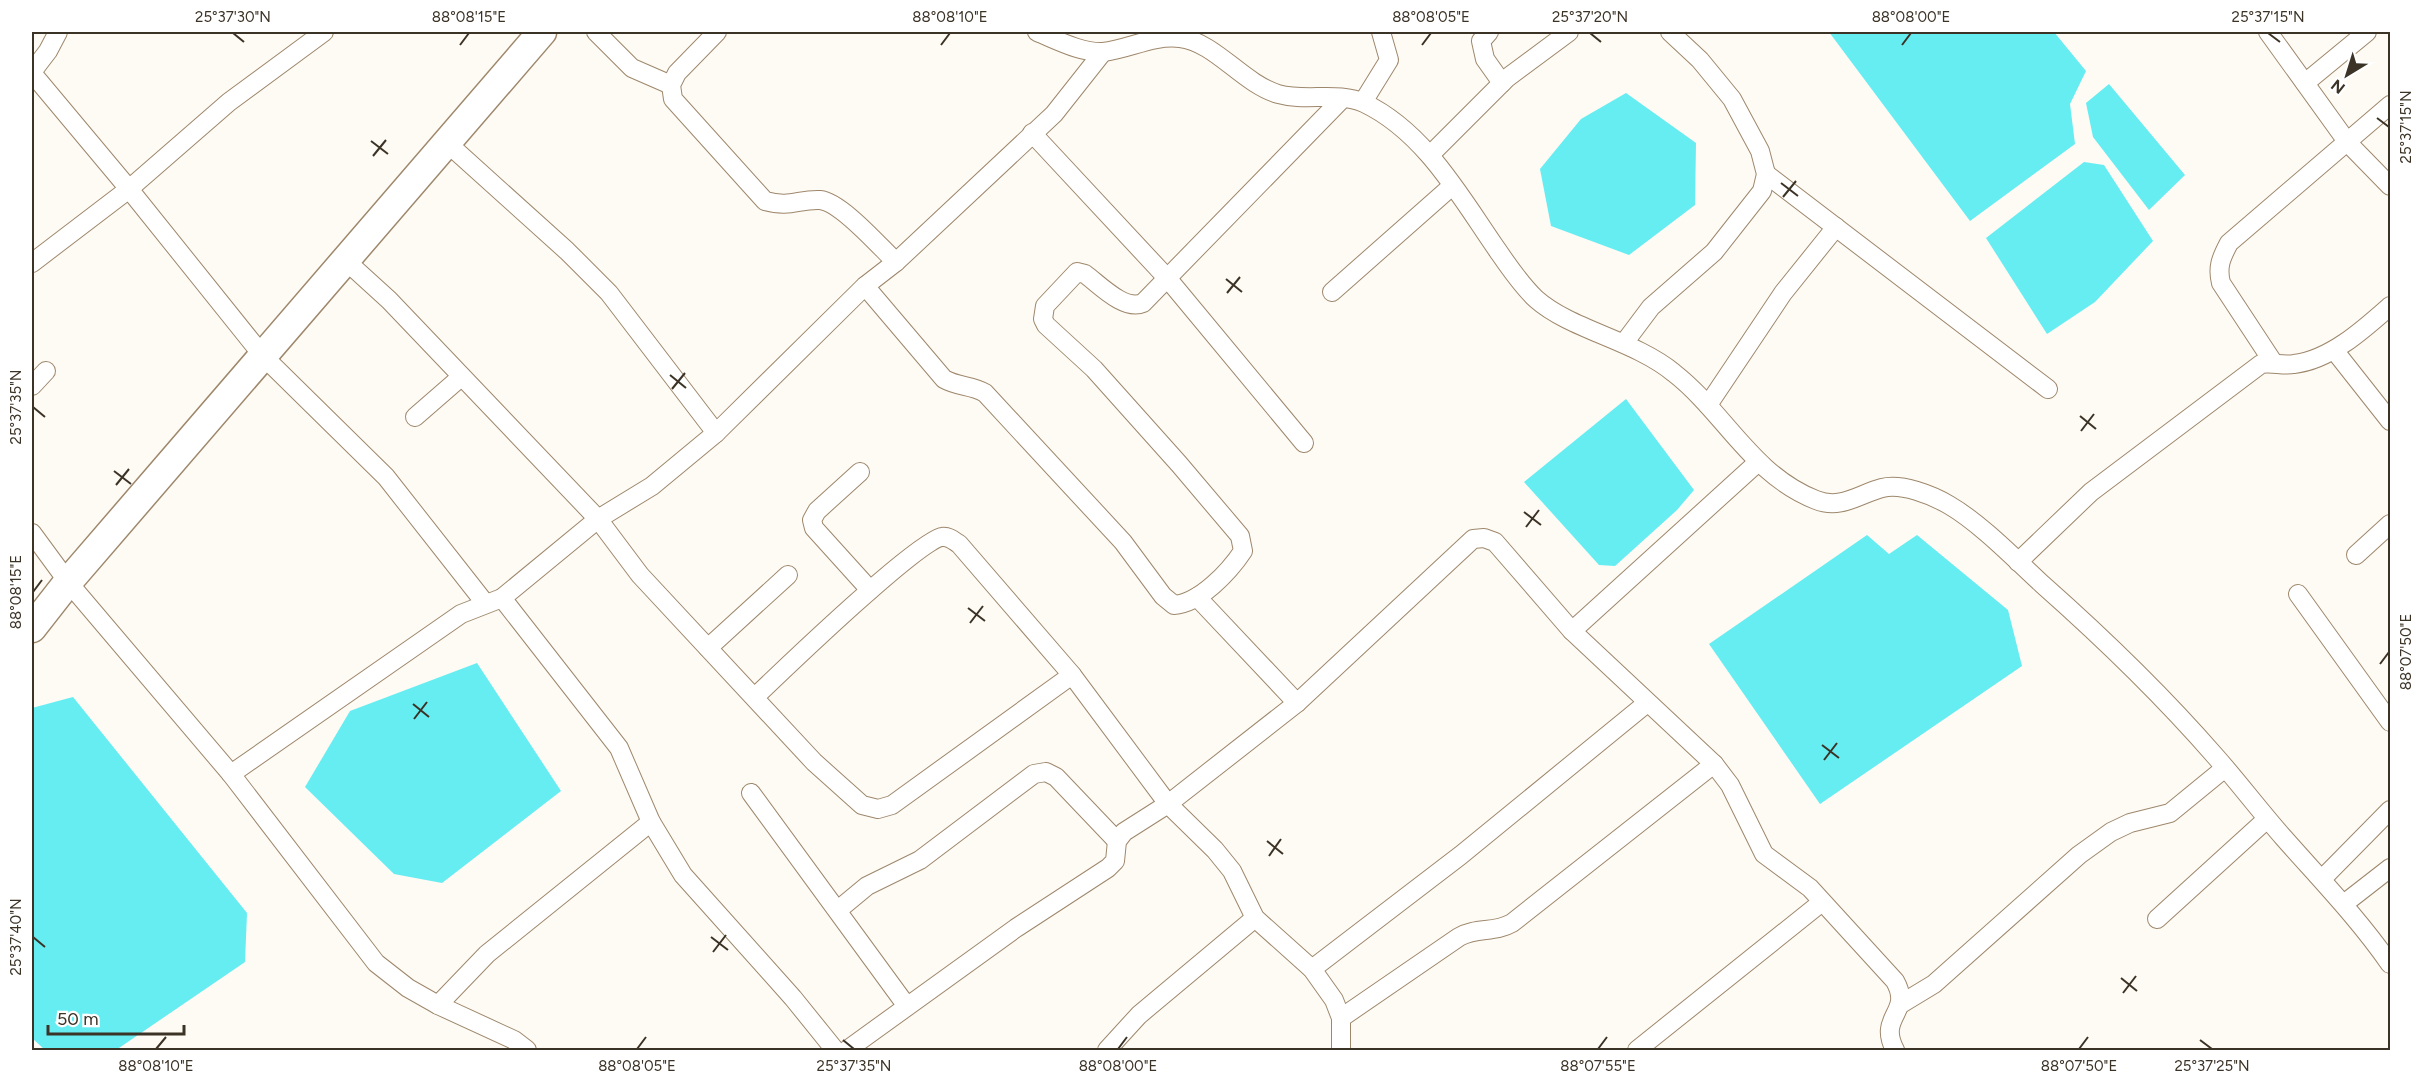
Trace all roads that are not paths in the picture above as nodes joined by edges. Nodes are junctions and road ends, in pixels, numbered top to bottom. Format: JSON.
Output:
{"nodes":[{"id":1,"x":58,"y":32,"type":"edge"},
{"id":2,"x":324,"y":32,"type":"edge"},
{"id":3,"x":542,"y":32,"type":"edge"},
{"id":4,"x":596,"y":32,"type":"edge"},
{"id":5,"x":717,"y":32,"type":"edge"},
{"id":6,"x":1037,"y":32,"type":"edge"},
{"id":7,"x":1381,"y":32,"type":"edge"},
{"id":8,"x":1489,"y":32,"type":"edge"},
{"id":9,"x":1569,"y":32,"type":"edge"},
{"id":10,"x":1670,"y":32,"type":"edge"},
{"id":11,"x":2268,"y":32,"type":"edge"},
{"id":12,"x":2367,"y":32,"type":"edge"},
{"id":13,"x":1200,"y":37,"type":"edge"},
{"id":14,"x":1103,"y":52,"type":"junction"},
{"id":15,"x":32,"y":72,"type":"edge"},
{"id":16,"x":1502,"y":83,"type":"junction"},
{"id":17,"x":2305,"y":83,"type":"junction"},
{"id":18,"x":671,"y":85,"type":"junction"},
{"id":19,"x":1343,"y":98,"type":"junction"},
{"id":20,"x":1363,"y":102,"type":"junction"},
{"id":21,"x":2391,"y":105,"type":"edge"},
{"id":22,"x":1032,"y":133,"type":"junction"},
{"id":23,"x":445,"y":141,"type":"junction"},
{"id":24,"x":2348,"y":143,"type":"junction"},
{"id":25,"x":1430,"y":154,"type":"junction"},
{"id":26,"x":1766,"y":174,"type":"junction"},
{"id":27,"x":1452,"y":186,"type":"junction"},
{"id":28,"x":2391,"y":186,"type":"edge"},
{"id":29,"x":129,"y":189,"type":"junction"},
{"id":30,"x":1836,"y":227,"type":"junction"},
{"id":31,"x":344,"y":259,"type":"junction"},
{"id":32,"x":896,"y":262,"type":"junction"},
{"id":33,"x":32,"y":263,"type":"edge"},
{"id":34,"x":1168,"y":279,"type":"junction"},
{"id":35,"x":865,"y":286,"type":"junction"},
{"id":36,"x":1332,"y":292,"type":"dead end"},
{"id":37,"x":2391,"y":306,"type":"edge"},
{"id":38,"x":1624,"y":343,"type":"junction"},
{"id":39,"x":2334,"y":350,"type":"junction"},
{"id":40,"x":263,"y":356,"type":"junction"},
{"id":41,"x":2273,"y":362,"type":"junction"},
{"id":42,"x":46,"y":371,"type":"dead end"},
{"id":43,"x":461,"y":377,"type":"junction"},
{"id":44,"x":32,"y":386,"type":"edge"},
{"id":45,"x":2048,"y":389,"type":"dead end"},
{"id":46,"x":1708,"y":405,"type":"junction"},
{"id":47,"x":415,"y":417,"type":"dead end"},
{"id":48,"x":2391,"y":421,"type":"edge"},
{"id":49,"x":716,"y":433,"type":"junction"},
{"id":50,"x":1304,"y":442,"type":"dead end"},
{"id":51,"x":1757,"y":463,"type":"junction"},
{"id":52,"x":860,"y":472,"type":"dead end"},
{"id":53,"x":598,"y":519,"type":"junction"},
{"id":54,"x":2391,"y":524,"type":"edge"},
{"id":55,"x":32,"y":533,"type":"edge"},
{"id":56,"x":2356,"y":555,"type":"dead end"},
{"id":57,"x":2018,"y":562,"type":"junction"},
{"id":58,"x":788,"y":575,"type":"dead end"},
{"id":59,"x":68,"y":582,"type":"junction"},
{"id":60,"x":870,"y":590,"type":"junction"},
{"id":61,"x":2298,"y":594,"type":"dead end"},
{"id":62,"x":1197,"y":597,"type":"junction"},
{"id":63,"x":493,"y":601,"type":"junction"},
{"id":64,"x":32,"y":628,"type":"edge"},
{"id":65,"x":1572,"y":631,"type":"junction"},
{"id":66,"x":708,"y":648,"type":"junction"},
{"id":67,"x":1072,"y":675,"type":"junction"},
{"id":68,"x":755,"y":697,"type":"junction"},
{"id":69,"x":1647,"y":703,"type":"junction"},
{"id":70,"x":1297,"y":704,"type":"junction"},
{"id":71,"x":2391,"y":722,"type":"edge"},
{"id":72,"x":1714,"y":764,"type":"junction"},
{"id":73,"x":2224,"y":768,"type":"junction"},
{"id":74,"x":231,"y":774,"type":"junction"},
{"id":75,"x":751,"y":793,"type":"dead end"},
{"id":76,"x":1168,"y":804,"type":"junction"},
{"id":77,"x":2391,"y":810,"type":"edge"},
{"id":78,"x":2267,"y":819,"type":"junction"},
{"id":79,"x":651,"y":822,"type":"junction"},
{"id":80,"x":1117,"y":841,"type":"junction"},
{"id":81,"x":2391,"y":868,"type":"edge"},
{"id":82,"x":2322,"y":879,"type":"junction"},
{"id":83,"x":1822,"y":902,"type":"junction"},
{"id":84,"x":2345,"y":903,"type":"junction"},
{"id":85,"x":838,"y":910,"type":"junction"},
{"id":86,"x":1255,"y":918,"type":"junction"},
{"id":87,"x":2157,"y":919,"type":"dead end"},
{"id":88,"x":2391,"y":964,"type":"edge"},
{"id":89,"x":1312,"y":969,"type":"junction"},
{"id":90,"x":1901,"y":1004,"type":"junction"},
{"id":91,"x":438,"y":1005,"type":"junction"},
{"id":92,"x":906,"y":1005,"type":"junction"},
{"id":93,"x":1341,"y":1018,"type":"junction"},
{"id":94,"x":1649,"y":1047,"type":"edge"},
{"id":95,"x":527,"y":1050,"type":"edge"},
{"id":96,"x":835,"y":1050,"type":"edge"},
{"id":97,"x":847,"y":1050,"type":"edge"},
{"id":98,"x":1107,"y":1050,"type":"edge"},
{"id":99,"x":1341,"y":1050,"type":"edge"},
{"id":100,"x":1895,"y":1050,"type":"edge"}],
"edges":[{"from":1,"to":15,"type":"street"},
{"from":2,"to":29,"type":"street"},
{"from":3,"to":23,"type":"main road"},
{"from":4,"to":18,"type":"street"},
{"from":5,"to":18,"type":"street"},
{"from":6,"to":14,"type":"street"},
{"from":7,"to":20,"type":"street"},
{"from":8,"to":16,"type":"street"},
{"from":9,"to":16,"type":"street"},
{"from":10,"to":26,"type":"street"},
{"from":11,"to":17,"type":"street"},
{"from":12,"to":17,"type":"street"},
{"from":13,"to":14,"type":"street"},
{"from":13,"to":19,"type":"street"},
{"from":14,"to":22,"type":"street"},
{"from":15,"to":29,"type":"street"},
{"from":16,"to":25,"type":"street"},
{"from":17,"to":24,"type":"street"},
{"from":18,"to":32,"type":"street"},
{"from":19,"to":20,"type":"street"},
{"from":19,"to":34,"type":"street"},
{"from":20,"to":25,"type":"street"},
{"from":21,"to":24,"type":"street"},
{"from":22,"to":32,"type":"street"},
{"from":22,"to":34,"type":"street"},
{"from":23,"to":31,"type":"main road"},
{"from":23,"to":49,"type":"street"},
{"from":24,"to":28,"type":"street"},
{"from":24,"to":41,"type":"street"},
{"from":25,"to":27,"type":"street"},
{"from":26,"to":30,"type":"street"},
{"from":26,"to":38,"type":"street"},
{"from":27,"to":36,"type":"street"},
{"from":27,"to":38,"type":"street"},
{"from":29,"to":33,"type":"street"},
{"from":29,"to":40,"type":"street"},
{"from":30,"to":45,"type":"street"},
{"from":30,"to":46,"type":"street"},
{"from":31,"to":40,"type":"main road"},
{"from":31,"to":43,"type":"street"},
{"from":32,"to":35,"type":"street"},
{"from":34,"to":50,"type":"street"},
{"from":34,"to":62,"type":"street"},
{"from":35,"to":49,"type":"street"},
{"from":35,"to":62,"type":"street"},
{"from":37,"to":39,"type":"street"},
{"from":38,"to":46,"type":"street"},
{"from":39,"to":41,"type":"street"},
{"from":39,"to":48,"type":"street"},
{"from":40,"to":59,"type":"main road"},
{"from":40,"to":63,"type":"street"},
{"from":41,"to":57,"type":"street"},
{"from":42,"to":44,"type":"street"},
{"from":43,"to":47,"type":"street"},
{"from":43,"to":53,"type":"street"},
{"from":46,"to":51,"type":"street"},
{"from":49,"to":53,"type":"street"},
{"from":51,"to":57,"type":"street"},
{"from":51,"to":65,"type":"street"},
{"from":52,"to":60,"type":"street"},
{"from":53,"to":63,"type":"street"},
{"from":53,"to":66,"type":"street"},
{"from":54,"to":56,"type":"street"},
{"from":55,"to":59,"type":"street"},
{"from":57,"to":73,"type":"street"},
{"from":58,"to":66,"type":"street"},
{"from":59,"to":64,"type":"main road"},
{"from":59,"to":74,"type":"street"},
{"from":60,"to":67,"type":"street"},
{"from":60,"to":68,"type":"street"},
{"from":61,"to":71,"type":"street"},
{"from":62,"to":70,"type":"street"},
{"from":63,"to":74,"type":"street"},
{"from":63,"to":79,"type":"street"},
{"from":65,"to":69,"type":"street"},
{"from":65,"to":70,"type":"street"},
{"from":66,"to":68,"type":"street"},
{"from":67,"to":68,"type":"street"},
{"from":67,"to":76,"type":"street"},
{"from":69,"to":72,"type":"street"},
{"from":69,"to":89,"type":"street"},
{"from":70,"to":76,"type":"street"},
{"from":72,"to":83,"type":"street"},
{"from":72,"to":93,"type":"street"},
{"from":73,"to":78,"type":"street"},
{"from":73,"to":90,"type":"street"},
{"from":74,"to":91,"type":"street"},
{"from":75,"to":85,"type":"street"},
{"from":76,"to":80,"type":"street"},
{"from":76,"to":86,"type":"street"},
{"from":77,"to":82,"type":"street"},
{"from":78,"to":82,"type":"street"},
{"from":78,"to":87,"type":"street"},
{"from":79,"to":91,"type":"street"},
{"from":79,"to":96,"type":"street"},
{"from":80,"to":85,"type":"street"},
{"from":80,"to":92,"type":"street"},
{"from":81,"to":84,"type":"street"},
{"from":82,"to":84,"type":"street"},
{"from":83,"to":90,"type":"street"},
{"from":83,"to":94,"type":"street"},
{"from":84,"to":88,"type":"street"},
{"from":85,"to":92,"type":"street"},
{"from":86,"to":89,"type":"street"},
{"from":86,"to":98,"type":"street"},
{"from":89,"to":93,"type":"street"},
{"from":90,"to":100,"type":"street"},
{"from":91,"to":95,"type":"street"},
{"from":92,"to":97,"type":"street"},
{"from":93,"to":99,"type":"street"}]}
